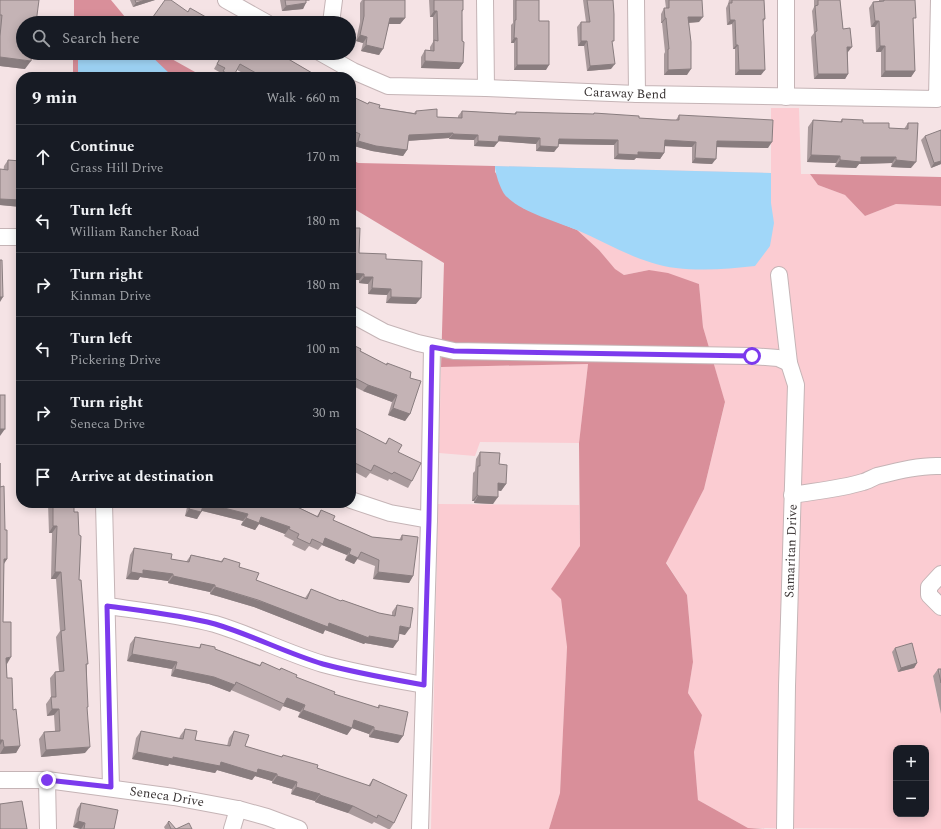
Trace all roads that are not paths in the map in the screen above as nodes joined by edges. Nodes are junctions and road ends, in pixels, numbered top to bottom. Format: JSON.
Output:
{"nodes":[{"id":1,"x":226,"y":0,"type":"edge"},
{"id":2,"x":334,"y":0,"type":"edge"},
{"id":3,"x":485,"y":0,"type":"edge"},
{"id":4,"x":636,"y":0,"type":"edge"},
{"id":5,"x":786,"y":0,"type":"edge"},
{"id":6,"x":940,"y":6,"type":"edge"},
{"id":7,"x":255,"y":16,"type":"edge"},
{"id":8,"x":332,"y":16,"type":"edge"},
{"id":9,"x":333,"y":60,"type":"edge"},
{"id":10,"x":355,"y":72,"type":"edge"},
{"id":11,"x":356,"y":72,"type":"edge"},
{"id":12,"x":486,"y":88,"type":"junction"},
{"id":13,"x":637,"y":94,"type":"junction"},
{"id":14,"x":786,"y":97,"type":"junction"},
{"id":15,"x":0,"y":237,"type":"edge"},
{"id":16,"x":16,"y":237,"type":"edge"},
{"id":17,"x":779,"y":275,"type":"dead end"},
{"id":18,"x":356,"y":317,"type":"edge"},
{"id":19,"x":432,"y":347,"type":"junction"},
{"id":20,"x":789,"y":363,"type":"junction"},
{"id":21,"x":941,"y":466,"type":"edge"},
{"id":22,"x":792,"y":494,"type":"junction"},
{"id":23,"x":356,"y":502,"type":"edge"},
{"id":24,"x":104,"y":508,"type":"edge"},
{"id":25,"x":429,"y":520,"type":"junction"},
{"id":26,"x":941,"y":574,"type":"edge"},
{"id":27,"x":107,"y":606,"type":"junction"},
{"id":28,"x":941,"y":606,"type":"edge"},
{"id":29,"x":424,"y":685,"type":"junction"},
{"id":30,"x":0,"y":780,"type":"edge"},
{"id":31,"x":47,"y":780,"type":"junction"},
{"id":32,"x":111,"y":787,"type":"junction"},
{"id":33,"x":238,"y":809,"type":"junction"},
{"id":34,"x":48,"y":829,"type":"edge"},
{"id":35,"x":232,"y":829,"type":"edge"},
{"id":36,"x":299,"y":829,"type":"edge"},
{"id":37,"x":420,"y":829,"type":"edge"},
{"id":38,"x":785,"y":829,"type":"edge"}],
"edges":[{"from":1,"to":7,"type":"street"},
{"from":2,"to":8,"type":"street"},
{"from":3,"to":12,"type":"street"},
{"from":4,"to":13,"type":"street"},
{"from":5,"to":14,"type":"street"},
{"from":6,"to":14,"type":"street","name":"Caraway Bend"},
{"from":9,"to":10,"type":"street","name":"Caraway Bend"},
{"from":11,"to":12,"type":"street","name":"Caraway Bend"},
{"from":12,"to":13,"type":"street","name":"Caraway Bend"},
{"from":13,"to":14,"type":"street","name":"Caraway Bend"},
{"from":15,"to":16,"type":"street"},
{"from":17,"to":20,"type":"street","name":"Samaritan Drive"},
{"from":18,"to":19,"type":"street"},
{"from":19,"to":20,"type":"street"},
{"from":19,"to":25,"type":"street"},
{"from":20,"to":22,"type":"street","name":"Samaritan Drive"},
{"from":21,"to":22,"type":"street"},
{"from":22,"to":38,"type":"street","name":"Samaritan Drive"},
{"from":23,"to":25,"type":"street"},
{"from":24,"to":27,"type":"street"},
{"from":25,"to":29,"type":"street"},
{"from":26,"to":28,"type":"street"},
{"from":27,"to":29,"type":"street"},
{"from":27,"to":32,"type":"street"},
{"from":29,"to":37,"type":"street"},
{"from":30,"to":31,"type":"street","name":"Seneca Drive"},
{"from":31,"to":32,"type":"street","name":"Seneca Drive"},
{"from":31,"to":34,"type":"street"},
{"from":32,"to":33,"type":"street","name":"Seneca Drive"},
{"from":33,"to":35,"type":"street"},
{"from":33,"to":36,"type":"street","name":"Seneca Drive"}]}
